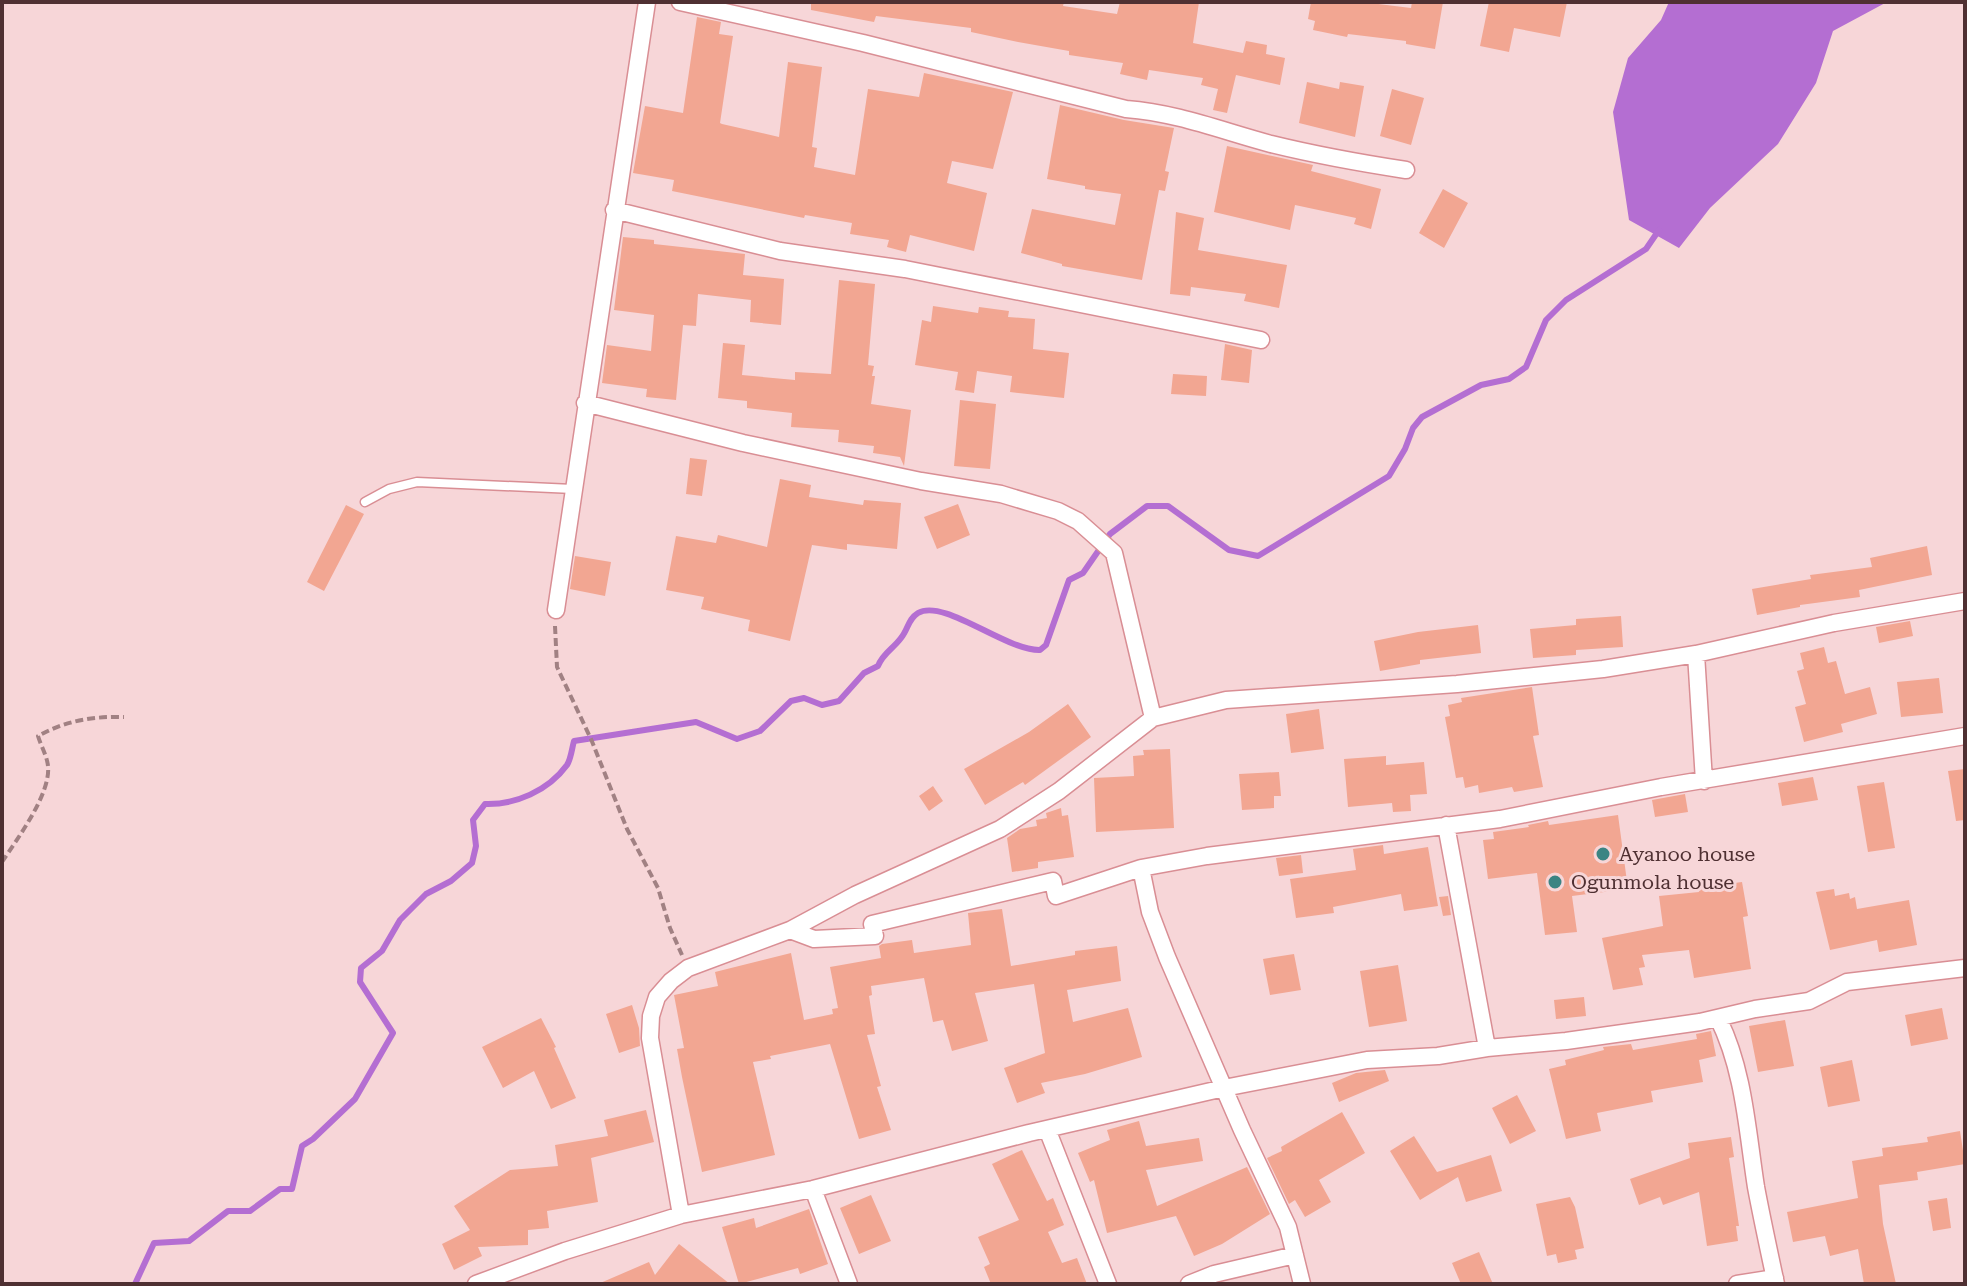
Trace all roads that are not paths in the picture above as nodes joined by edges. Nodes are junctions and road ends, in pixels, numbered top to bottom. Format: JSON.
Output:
{"nodes":[{"id":1,"x":647,"y":2,"type":"edge"},
{"id":2,"x":680,"y":2,"type":"edge"},
{"id":3,"x":1406,"y":170,"type":"dead end"},
{"id":4,"x":614,"y":210,"type":"junction"},
{"id":5,"x":1261,"y":340,"type":"dead end"},
{"id":6,"x":585,"y":403,"type":"junction"},
{"id":7,"x":573,"y":489,"type":"junction"},
{"id":8,"x":365,"y":502,"type":"dead end"},
{"id":9,"x":1965,"y":601,"type":"edge"},
{"id":10,"x":556,"y":610,"type":"road end"},
{"id":11,"x":1696,"y":654,"type":"junction"},
{"id":12,"x":1153,"y":718,"type":"junction"},
{"id":13,"x":1965,"y":736,"type":"edge"},
{"id":14,"x":1704,"y":781,"type":"junction"},
{"id":15,"x":1446,"y":825,"type":"junction"},
{"id":16,"x":1141,"y":868,"type":"junction"},
{"id":17,"x":790,"y":930,"type":"junction"},
{"id":18,"x":1965,"y":968,"type":"edge"},
{"id":19,"x":1718,"y":1018,"type":"junction"},
{"id":20,"x":1487,"y":1048,"type":"junction"},
{"id":21,"x":1224,"y":1088,"type":"junction"},
{"id":22,"x":1047,"y":1129,"type":"junction"},
{"id":23,"x":813,"y":1189,"type":"junction"},
{"id":24,"x":681,"y":1215,"type":"junction"},
{"id":25,"x":1295,"y":1255,"type":"junction"},
{"id":26,"x":1775,"y":1281,"type":"edge"},
{"id":27,"x":476,"y":1284,"type":"edge"},
{"id":28,"x":849,"y":1284,"type":"edge"},
{"id":29,"x":1108,"y":1284,"type":"edge"},
{"id":30,"x":1189,"y":1284,"type":"edge"},
{"id":31,"x":1302,"y":1284,"type":"edge"},
{"id":32,"x":1737,"y":1284,"type":"edge"}],
"edges":[{"from":1,"to":4,"type":"street"},
{"from":2,"to":3,"type":"street"},
{"from":4,"to":5,"type":"street"},
{"from":4,"to":6,"type":"street"},
{"from":6,"to":7,"type":"street"},
{"from":6,"to":12,"type":"street"},
{"from":7,"to":8,"type":"lane"},
{"from":7,"to":10,"type":"street"},
{"from":9,"to":11,"type":"street"},
{"from":11,"to":12,"type":"street"},
{"from":11,"to":14,"type":"street"},
{"from":12,"to":17,"type":"street"},
{"from":13,"to":14,"type":"street"},
{"from":14,"to":15,"type":"street"},
{"from":15,"to":16,"type":"street"},
{"from":15,"to":20,"type":"street"},
{"from":16,"to":17,"type":"street"},
{"from":16,"to":21,"type":"street"},
{"from":17,"to":24,"type":"street"},
{"from":18,"to":19,"type":"street"},
{"from":19,"to":20,"type":"street"},
{"from":19,"to":26,"type":"street"},
{"from":20,"to":21,"type":"street"},
{"from":21,"to":22,"type":"street"},
{"from":21,"to":25,"type":"street"},
{"from":22,"to":23,"type":"street"},
{"from":22,"to":29,"type":"street"},
{"from":23,"to":24,"type":"street"},
{"from":23,"to":28,"type":"street"},
{"from":24,"to":27,"type":"street"},
{"from":25,"to":30,"type":"street"},
{"from":25,"to":31,"type":"street"},
{"from":26,"to":32,"type":"street"}]}
